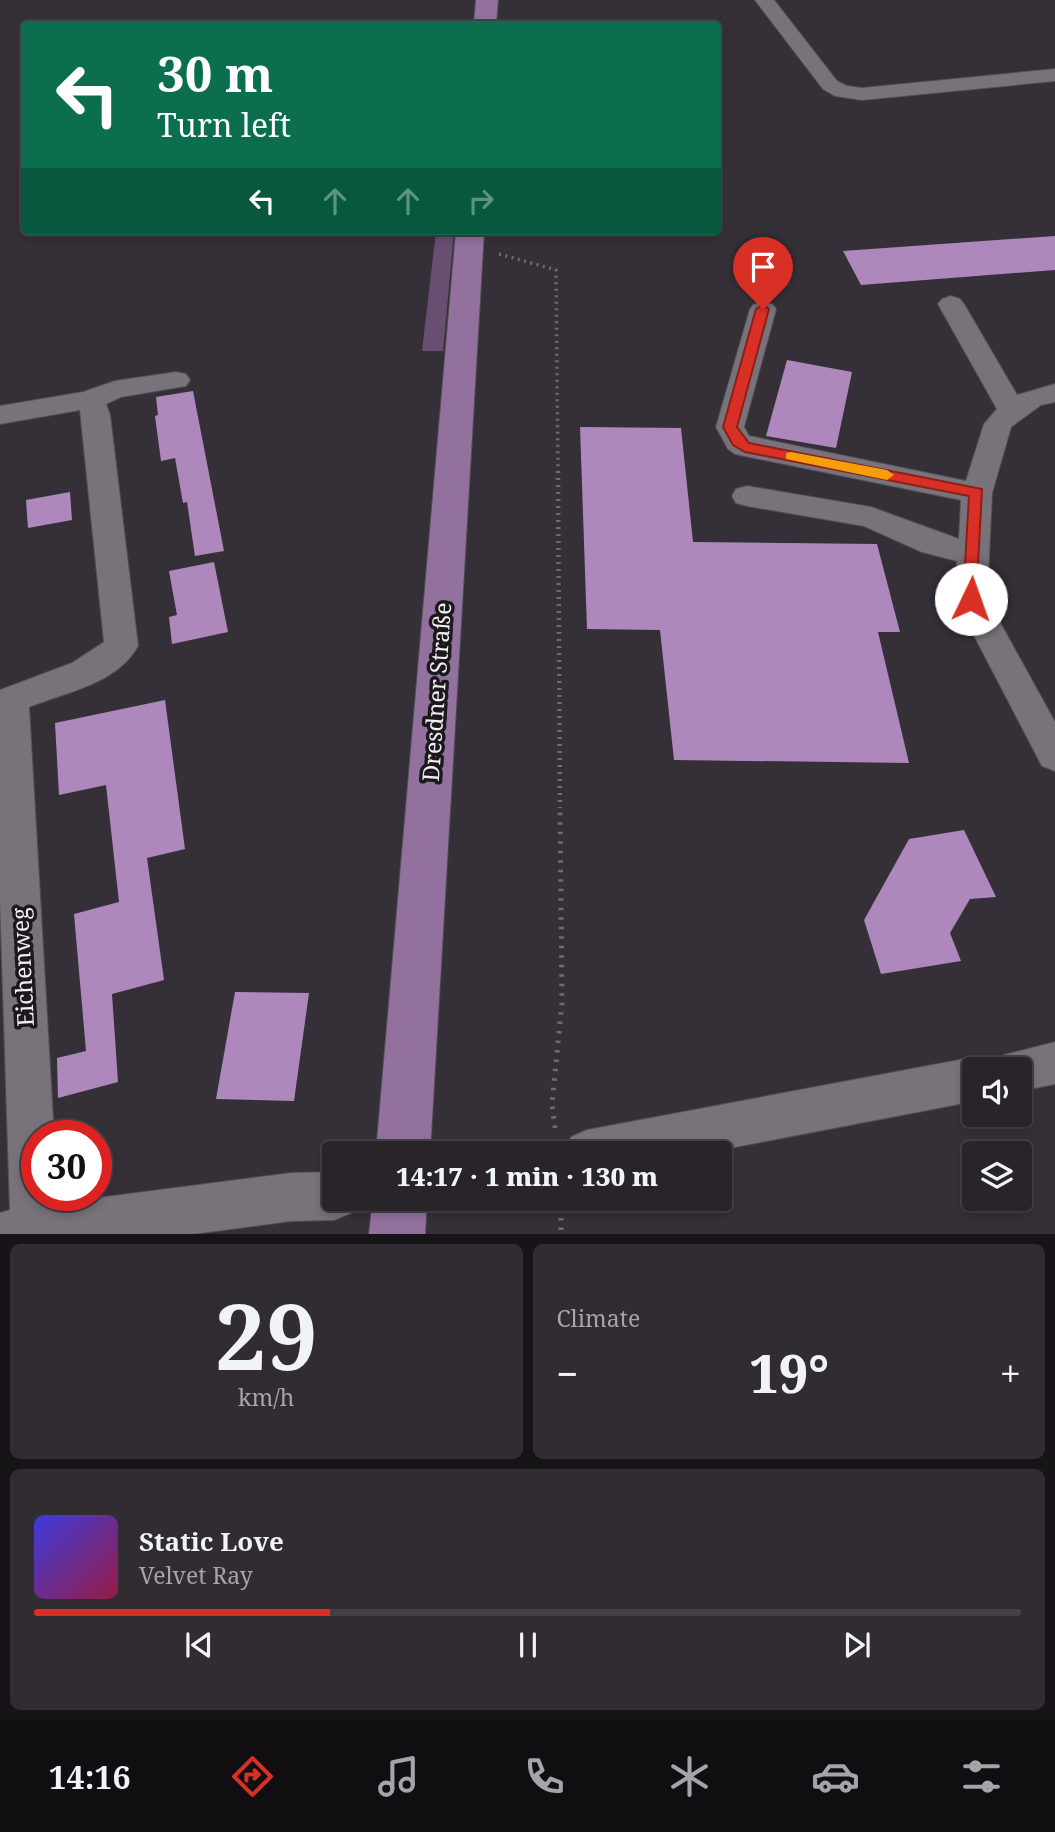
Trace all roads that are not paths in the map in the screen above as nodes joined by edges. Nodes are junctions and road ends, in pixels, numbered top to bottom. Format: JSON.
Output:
{"nodes":[{"id":1,"x":486,"y":0,"type":"edge"},
{"id":2,"x":764,"y":0,"type":"edge"},
{"id":3,"x":485,"y":21,"type":"edge"},
{"id":4,"x":1055,"y":75,"type":"edge"},
{"id":5,"x":470,"y":235,"type":"edge"},
{"id":6,"x":951,"y":304,"type":"dead end"},
{"id":7,"x":763,"y":309,"type":"dead end"},
{"id":8,"x":176,"y":380,"type":"dead end"},
{"id":9,"x":1055,"y":393,"type":"edge"},
{"id":10,"x":90,"y":401,"type":"junction"},
{"id":11,"x":1012,"y":411,"type":"junction"},
{"id":12,"x":0,"y":415,"type":"edge"},
{"id":13,"x":977,"y":493,"type":"junction"},
{"id":14,"x":747,"y":496,"type":"dead end"},
{"id":15,"x":973,"y":555,"type":"junction"},
{"id":16,"x":5,"y":702,"type":"edge"},
{"id":17,"x":1055,"y":756,"type":"edge"},
{"id":18,"x":1055,"y":1063,"type":"edge"},
{"id":19,"x":1032,"y":1068,"type":"edge"},
{"id":20,"x":962,"y":1081,"type":"edge"},
{"id":21,"x":404,"y":1141,"type":"edge"},
{"id":22,"x":650,"y":1141,"type":"edge"},
{"id":23,"x":322,"y":1197,"type":"edge"},
{"id":24,"x":399,"y":1211,"type":"edge"},
{"id":25,"x":21,"y":1231,"type":"edge"},
{"id":26,"x":397,"y":1234,"type":"edge"}],
"edges":[{"from":1,"to":3,"type":"main road"},
{"from":2,"to":4,"type":"street"},
{"from":5,"to":21,"type":"main road","name":"Dresdner Straße"},
{"from":6,"to":11,"type":"street"},
{"from":7,"to":13,"type":"street"},
{"from":8,"to":10,"type":"street"},
{"from":9,"to":11,"type":"street"},
{"from":10,"to":12,"type":"street"},
{"from":10,"to":16,"type":"street","name":"Eichenweg"},
{"from":11,"to":13,"type":"street"},
{"from":13,"to":15,"type":"street"},
{"from":14,"to":15,"type":"street"},
{"from":15,"to":17,"type":"street"},
{"from":16,"to":25,"type":"street","name":"Eichenweg"},
{"from":18,"to":19,"type":"street"},
{"from":20,"to":22,"type":"street"},
{"from":23,"to":25,"type":"street"},
{"from":24,"to":26,"type":"main road"}]}
